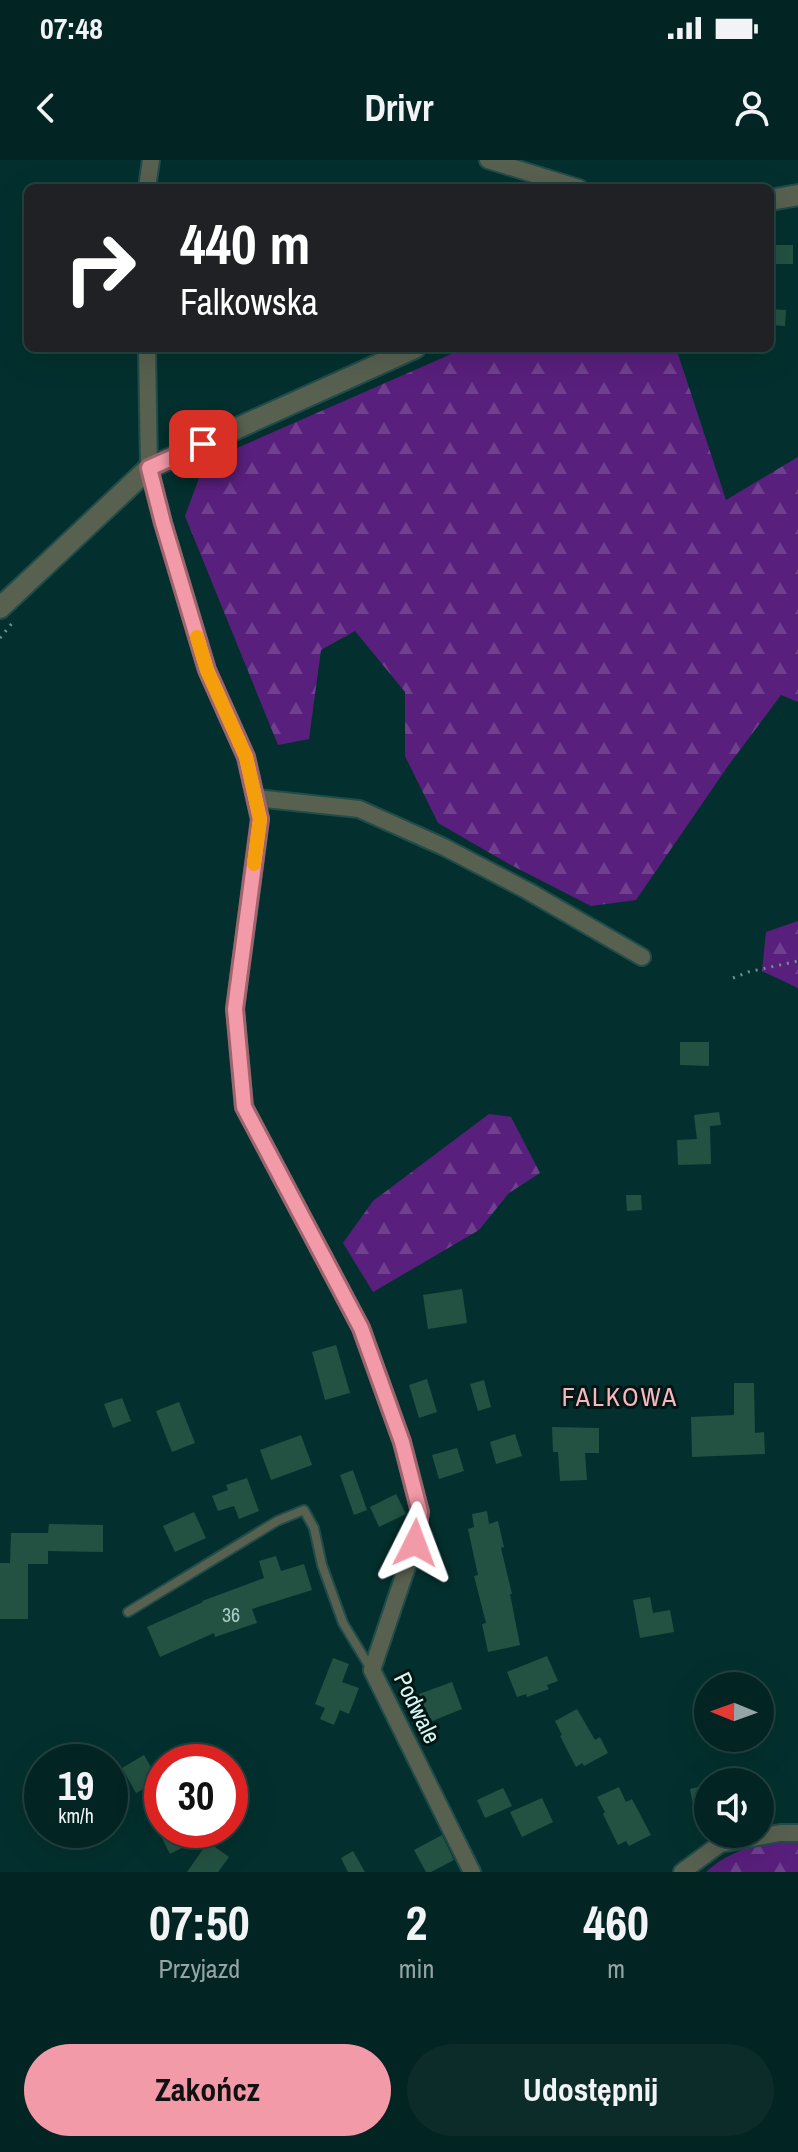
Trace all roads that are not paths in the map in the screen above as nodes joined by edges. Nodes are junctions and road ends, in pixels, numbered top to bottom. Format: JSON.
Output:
{"nodes":[{"id":1,"x":151,"y":160,"type":"edge"},
{"id":2,"x":488,"y":160,"type":"edge"},
{"id":3,"x":148,"y":184,"type":"edge"},
{"id":4,"x":566,"y":184,"type":"edge"},
{"id":5,"x":798,"y":195,"type":"edge"},
{"id":6,"x":774,"y":199,"type":"edge"},
{"id":7,"x":147,"y":352,"type":"edge"},
{"id":8,"x":406,"y":352,"type":"edge"},
{"id":9,"x":149,"y":468,"type":"junction"},
{"id":10,"x":0,"y":608,"type":"edge"},
{"id":11,"x":256,"y":798,"type":"junction"},
{"id":12,"x":642,"y":957,"type":"dead end"},
{"id":13,"x":128,"y":1612,"type":"dead end"},
{"id":14,"x":372,"y":1670,"type":"junction"},
{"id":15,"x":798,"y":1833,"type":"edge"},
{"id":16,"x":472,"y":1872,"type":"edge"},
{"id":17,"x":682,"y":1872,"type":"edge"}],
"edges":[{"from":1,"to":3,"type":"street"},
{"from":2,"to":4,"type":"street"},
{"from":5,"to":6,"type":"street"},
{"from":7,"to":9,"type":"street","name":"Podwale"},
{"from":8,"to":9,"type":"street"},
{"from":9,"to":10,"type":"street"},
{"from":9,"to":11,"type":"street","name":"Podwale"},
{"from":11,"to":12,"type":"street"},
{"from":11,"to":14,"type":"street","name":"Podwale"},
{"from":13,"to":14,"type":"lane"},
{"from":14,"to":16,"type":"street","name":"Podwale"},
{"from":15,"to":17,"type":"street"}]}
